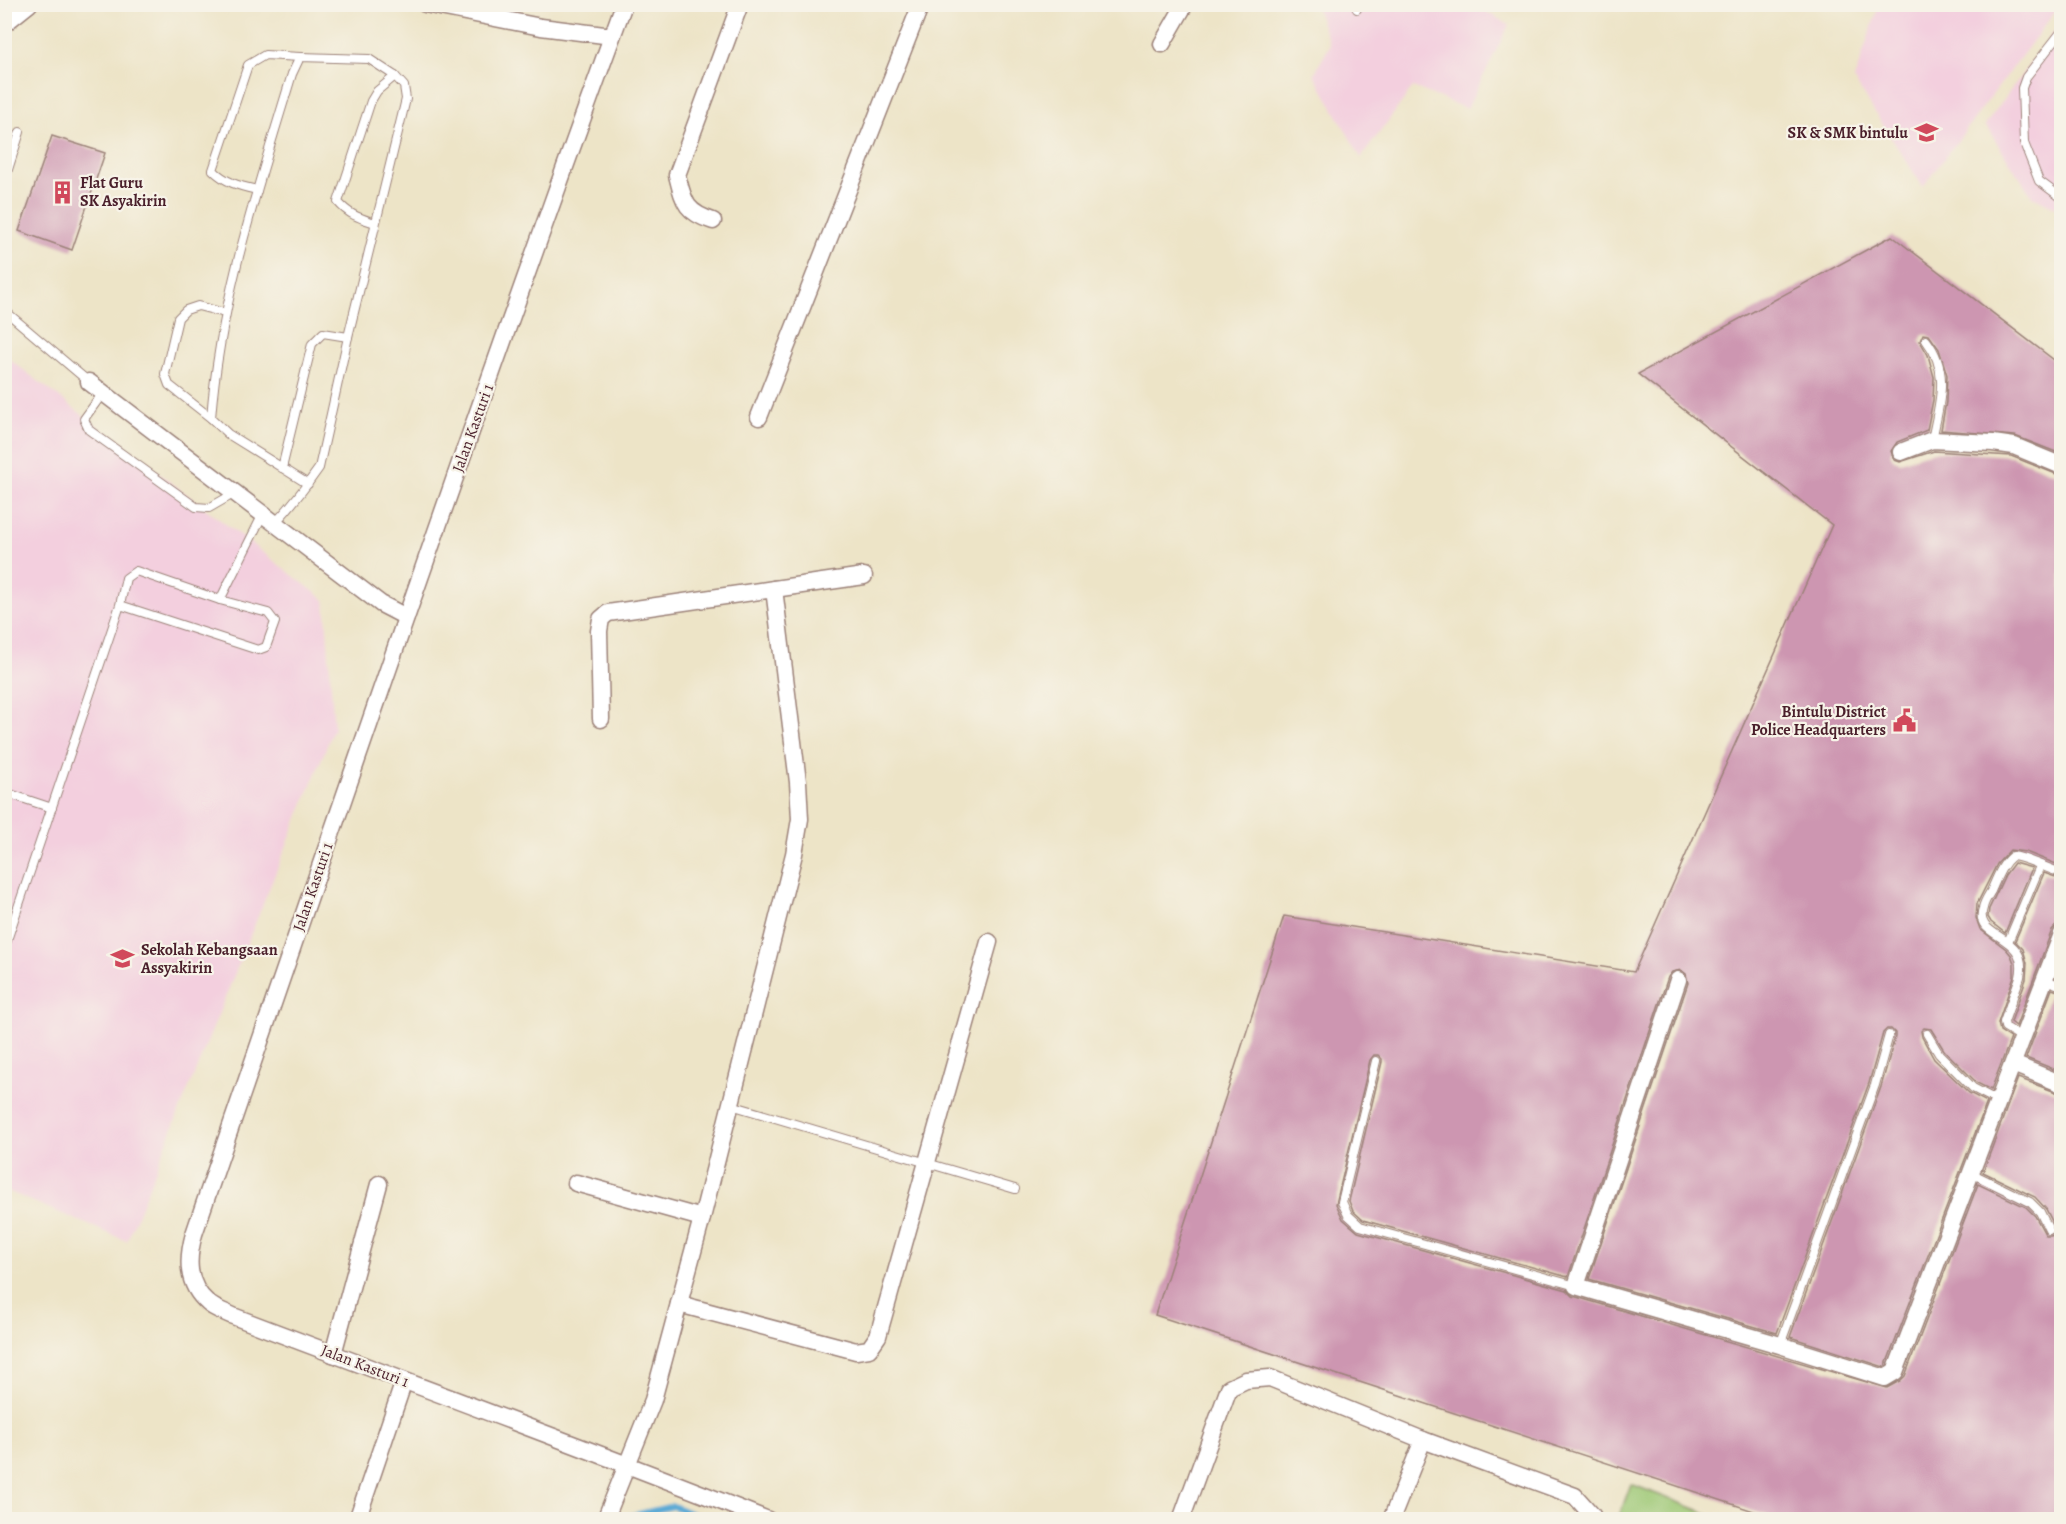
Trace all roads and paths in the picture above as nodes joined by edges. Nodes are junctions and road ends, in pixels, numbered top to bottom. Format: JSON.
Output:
{"nodes":[{"id":1,"x":425,"y":4,"type":"edge"},
{"id":2,"x":624,"y":4,"type":"edge"},
{"id":3,"x":740,"y":4,"type":"edge"},
{"id":4,"x":921,"y":4,"type":"edge"},
{"id":5,"x":1185,"y":4,"type":"edge"},
{"id":6,"x":22,"y":7,"type":"edge"},
{"id":7,"x":4,"y":24,"type":"edge"},
{"id":8,"x":2061,"y":31,"type":"edge"},
{"id":9,"x":612,"y":36,"type":"junction"},
{"id":10,"x":1162,"y":44,"type":"dead end"},
{"id":11,"x":300,"y":57,"type":"junction"},
{"id":12,"x":395,"y":76,"type":"junction"},
{"id":13,"x":21,"y":132,"type":"dead end"},
{"id":14,"x":4,"y":182,"type":"edge"},
{"id":15,"x":257,"y":190,"type":"junction"},
{"id":16,"x":2061,"y":198,"type":"edge"},
{"id":17,"x":713,"y":221,"type":"dead end"},
{"id":18,"x":375,"y":223,"type":"junction"},
{"id":19,"x":4,"y":310,"type":"edge"},
{"id":20,"x":225,"y":313,"type":"junction"},
{"id":21,"x":348,"y":337,"type":"junction"},
{"id":22,"x":1926,"y":340,"type":"dead end"},
{"id":23,"x":89,"y":382,"type":"joint"},
{"id":24,"x":104,"y":393,"type":"junction"},
{"id":25,"x":759,"y":417,"type":"dead end"},
{"id":26,"x":210,"y":418,"type":"junction"},
{"id":27,"x":1932,"y":440,"type":"junction"},
{"id":28,"x":1901,"y":452,"type":"dead end"},
{"id":29,"x":2061,"y":466,"type":"edge"},
{"id":30,"x":282,"y":468,"type":"junction"},
{"id":31,"x":308,"y":484,"type":"junction"},
{"id":32,"x":236,"y":493,"type":"junction"},
{"id":33,"x":269,"y":519,"type":"junction"},
{"id":34,"x":864,"y":576,"type":"dead end"},
{"id":35,"x":774,"y":589,"type":"junction"},
{"id":36,"x":220,"y":600,"type":"junction"},
{"id":37,"x":120,"y":605,"type":"junction"},
{"id":38,"x":406,"y":617,"type":"junction"},
{"id":39,"x":601,"y":719,"type":"dead end"},
{"id":40,"x":4,"y":792,"type":"edge"},
{"id":41,"x":52,"y":808,"type":"junction"},
{"id":42,"x":2040,"y":866,"type":"junction"},
{"id":43,"x":2061,"y":873,"type":"edge"},
{"id":44,"x":2061,"y":934,"type":"edge"},
{"id":45,"x":989,"y":942,"type":"dead end"},
{"id":46,"x":2008,"y":942,"type":"junction"},
{"id":47,"x":4,"y":950,"type":"edge"},
{"id":48,"x":1678,"y":980,"type":"dead end"},
{"id":49,"x":2044,"y":980,"type":"junction"},
{"id":50,"x":2061,"y":986,"type":"edge"},
{"id":51,"x":1927,"y":1034,"type":"dead end"},
{"id":52,"x":1889,"y":1035,"type":"dead end"},
{"id":53,"x":2023,"y":1038,"type":"junction"},
{"id":54,"x":1376,"y":1061,"type":"dead end"},
{"id":55,"x":2013,"y":1064,"type":"junction"},
{"id":56,"x":2061,"y":1084,"type":"edge"},
{"id":57,"x":1999,"y":1102,"type":"junction"},
{"id":58,"x":731,"y":1105,"type":"junction"},
{"id":59,"x":927,"y":1163,"type":"junction"},
{"id":60,"x":1971,"y":1173,"type":"junction"},
{"id":61,"x":576,"y":1183,"type":"dead end"},
{"id":62,"x":379,"y":1184,"type":"dead end"},
{"id":63,"x":1015,"y":1189,"type":"dead end"},
{"id":64,"x":702,"y":1218,"type":"junction"},
{"id":65,"x":2049,"y":1230,"type":"dead end"},
{"id":66,"x":1576,"y":1286,"type":"junction"},
{"id":67,"x":679,"y":1304,"type":"junction"},
{"id":68,"x":1780,"y":1345,"type":"junction"},
{"id":69,"x":333,"y":1354,"type":"junction"},
{"id":70,"x":404,"y":1381,"type":"junction"},
{"id":71,"x":1423,"y":1440,"type":"junction"},
{"id":72,"x":626,"y":1465,"type":"junction"},
{"id":73,"x":357,"y":1520,"type":"edge"},
{"id":74,"x":604,"y":1520,"type":"edge"},
{"id":75,"x":768,"y":1520,"type":"edge"},
{"id":76,"x":1181,"y":1520,"type":"edge"},
{"id":77,"x":1391,"y":1520,"type":"edge"},
{"id":78,"x":1592,"y":1520,"type":"edge"}],
"edges":[{"from":1,"to":9,"type":"street"},
{"from":2,"to":9,"type":"street","name":"Jalan Kasturi 1"},
{"from":3,"to":17,"type":"street"},
{"from":4,"to":25,"type":"street"},
{"from":5,"to":10,"type":"street"},
{"from":6,"to":7,"type":"street"},
{"from":8,"to":16,"type":"lane"},
{"from":9,"to":38,"type":"street","name":"Jalan Kasturi 1"},
{"from":11,"to":12,"type":"lane"},
{"from":11,"to":15,"type":"lane"},
{"from":11,"to":15,"type":"lane"},
{"from":12,"to":18,"type":"lane"},
{"from":12,"to":18,"type":"lane"},
{"from":13,"to":14,"type":"lane"},
{"from":15,"to":20,"type":"lane"},
{"from":18,"to":21,"type":"lane"},
{"from":19,"to":23,"type":"lane"},
{"from":20,"to":26,"type":"lane"},
{"from":20,"to":26,"type":"lane"},
{"from":21,"to":30,"type":"lane"},
{"from":21,"to":31,"type":"lane"},
{"from":22,"to":27,"type":"lane"},
{"from":23,"to":24,"type":"street"},
{"from":24,"to":32,"type":"street"},
{"from":24,"to":32,"type":"lane"},
{"from":26,"to":30,"type":"lane"},
{"from":27,"to":28,"type":"street"},
{"from":27,"to":29,"type":"street"},
{"from":30,"to":31,"type":"lane"},
{"from":31,"to":33,"type":"lane"},
{"from":32,"to":33,"type":"street"},
{"from":33,"to":36,"type":"lane"},
{"from":33,"to":38,"type":"street"},
{"from":34,"to":35,"type":"street"},
{"from":35,"to":39,"type":"street"},
{"from":35,"to":58,"type":"street"},
{"from":36,"to":37,"type":"lane"},
{"from":36,"to":37,"type":"lane"},
{"from":37,"to":41,"type":"lane"},
{"from":38,"to":69,"type":"street","name":"Jalan Kasturi 1"},
{"from":40,"to":41,"type":"lane"},
{"from":41,"to":47,"type":"lane"},
{"from":42,"to":43,"type":"lane"},
{"from":42,"to":46,"type":"lane"},
{"from":42,"to":46,"type":"lane"},
{"from":44,"to":49,"type":"street"},
{"from":45,"to":59,"type":"street"},
{"from":46,"to":53,"type":"lane"},
{"from":48,"to":66,"type":"street"},
{"from":49,"to":50,"type":"lane"},
{"from":49,"to":53,"type":"street"},
{"from":51,"to":57,"type":"lane"},
{"from":52,"to":68,"type":"lane"},
{"from":53,"to":55,"type":"street"},
{"from":54,"to":66,"type":"lane"},
{"from":55,"to":56,"type":"street"},
{"from":55,"to":57,"type":"street"},
{"from":57,"to":60,"type":"street"},
{"from":58,"to":59,"type":"lane"},
{"from":58,"to":64,"type":"street"},
{"from":59,"to":63,"type":"lane"},
{"from":59,"to":67,"type":"street"},
{"from":60,"to":65,"type":"lane"},
{"from":60,"to":68,"type":"street"},
{"from":61,"to":64,"type":"street"},
{"from":62,"to":69,"type":"street"},
{"from":64,"to":67,"type":"street"},
{"from":66,"to":68,"type":"street"},
{"from":67,"to":72,"type":"street"},
{"from":69,"to":70,"type":"street","name":"Jalan Kasturi 1"},
{"from":70,"to":72,"type":"street","name":"Jalan Kasturi 1"},
{"from":70,"to":73,"type":"street"},
{"from":71,"to":76,"type":"street"},
{"from":71,"to":77,"type":"street"},
{"from":71,"to":78,"type":"street"},
{"from":72,"to":74,"type":"street"},
{"from":72,"to":75,"type":"street","name":"Jalan Kasturi 1"}]}
